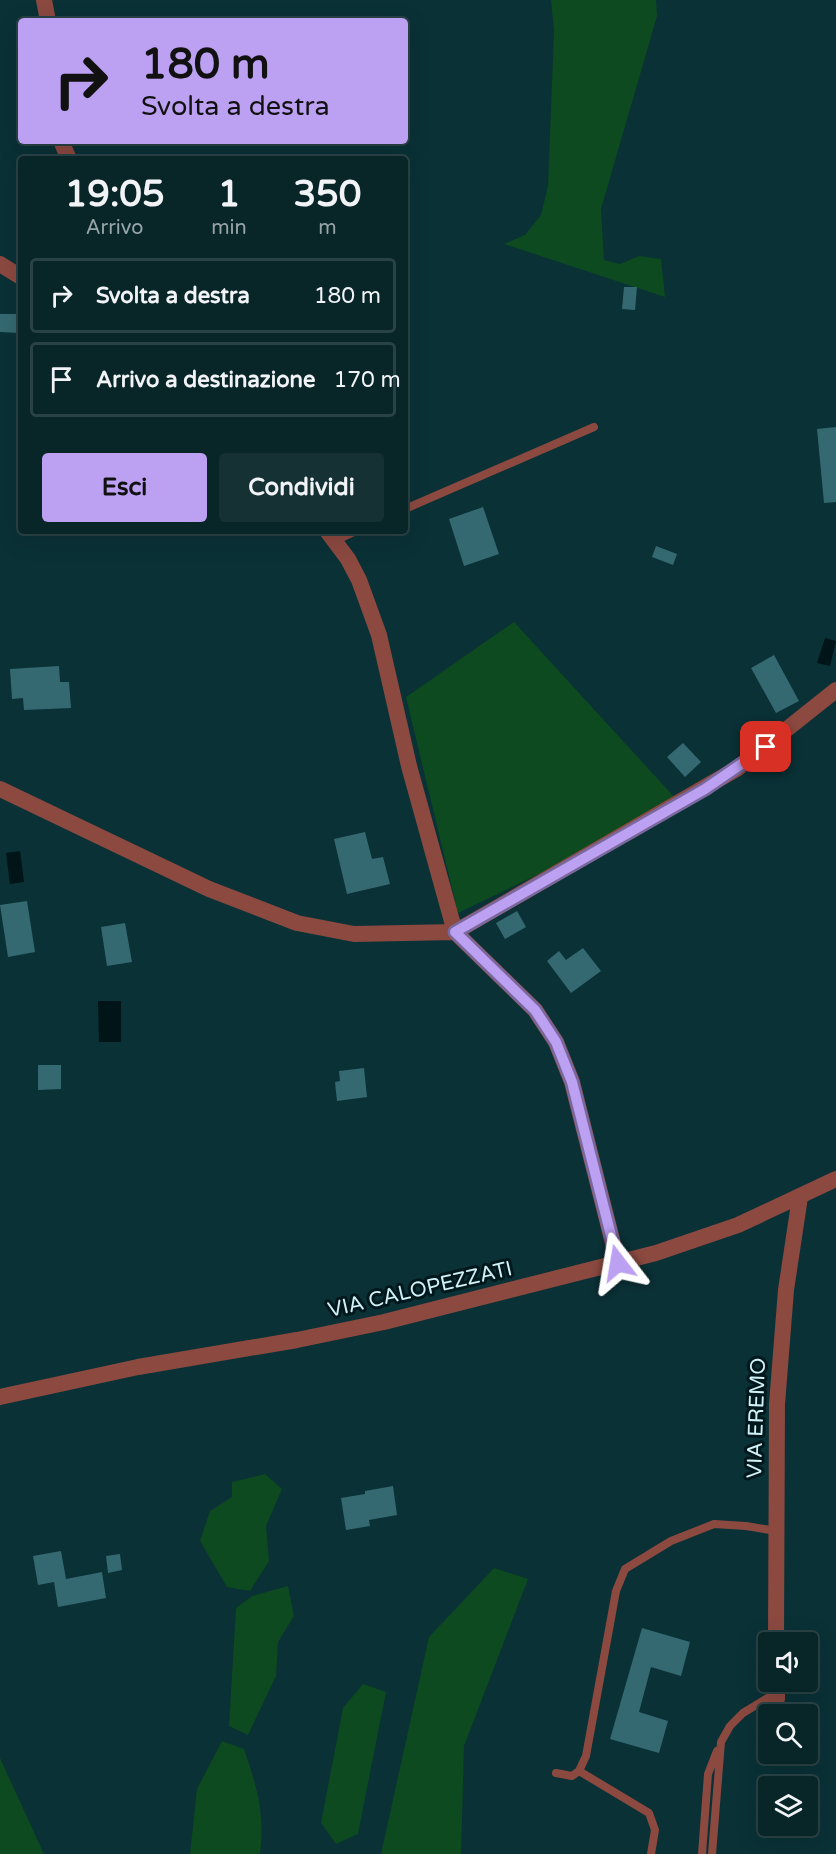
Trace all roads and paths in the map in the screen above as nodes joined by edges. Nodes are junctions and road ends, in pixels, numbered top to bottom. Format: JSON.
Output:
{"nodes":[{"id":1,"x":44,"y":0,"type":"edge"},
{"id":2,"x":47,"y":18,"type":"edge"},
{"id":3,"x":0,"y":264,"type":"edge"},
{"id":4,"x":18,"y":275,"type":"edge"},
{"id":5,"x":594,"y":427,"type":"dead end"},
{"id":6,"x":408,"y":508,"type":"edge"},
{"id":7,"x":330,"y":536,"type":"edge"},
{"id":8,"x":836,"y":690,"type":"edge"},
{"id":9,"x":0,"y":789,"type":"edge"},
{"id":10,"x":455,"y":932,"type":"junction"},
{"id":11,"x":836,"y":1179,"type":"edge"},
{"id":12,"x":800,"y":1197,"type":"junction"},
{"id":13,"x":618,"y":1263,"type":"junction"},
{"id":14,"x":0,"y":1397,"type":"edge"},
{"id":15,"x":776,"y":1531,"type":"junction"},
{"id":16,"x":777,"y":1632,"type":"edge"},
{"id":17,"x":775,"y":1692,"type":"edge"},
{"id":18,"x":721,"y":1743,"type":"junction"},
{"id":19,"x":579,"y":1771,"type":"junction"},
{"id":20,"x":556,"y":1773,"type":"dead end"},
{"id":21,"x":651,"y":1854,"type":"edge"},
{"id":22,"x":702,"y":1854,"type":"edge"},
{"id":23,"x":712,"y":1854,"type":"edge"}],
"edges":[{"from":1,"to":2,"type":"street"},
{"from":3,"to":4,"type":"street"},
{"from":5,"to":6,"type":"lane"},
{"from":7,"to":10,"type":"street"},
{"from":8,"to":10,"type":"street"},
{"from":9,"to":10,"type":"street"},
{"from":10,"to":13,"type":"street"},
{"from":11,"to":12,"type":"street","name":"VIA CALOPEZZATI"},
{"from":12,"to":13,"type":"street","name":"VIA CALOPEZZATI"},
{"from":12,"to":15,"type":"street","name":"VIA EREMO"},
{"from":13,"to":14,"type":"street","name":"VIA CALOPEZZATI"},
{"from":15,"to":16,"type":"street","name":"VIA EREMO"},
{"from":15,"to":19,"type":"lane"},
{"from":17,"to":18,"type":"lane"},
{"from":18,"to":22,"type":"lane"},
{"from":18,"to":23,"type":"lane"},
{"from":19,"to":20,"type":"lane"},
{"from":19,"to":21,"type":"lane"}]}
